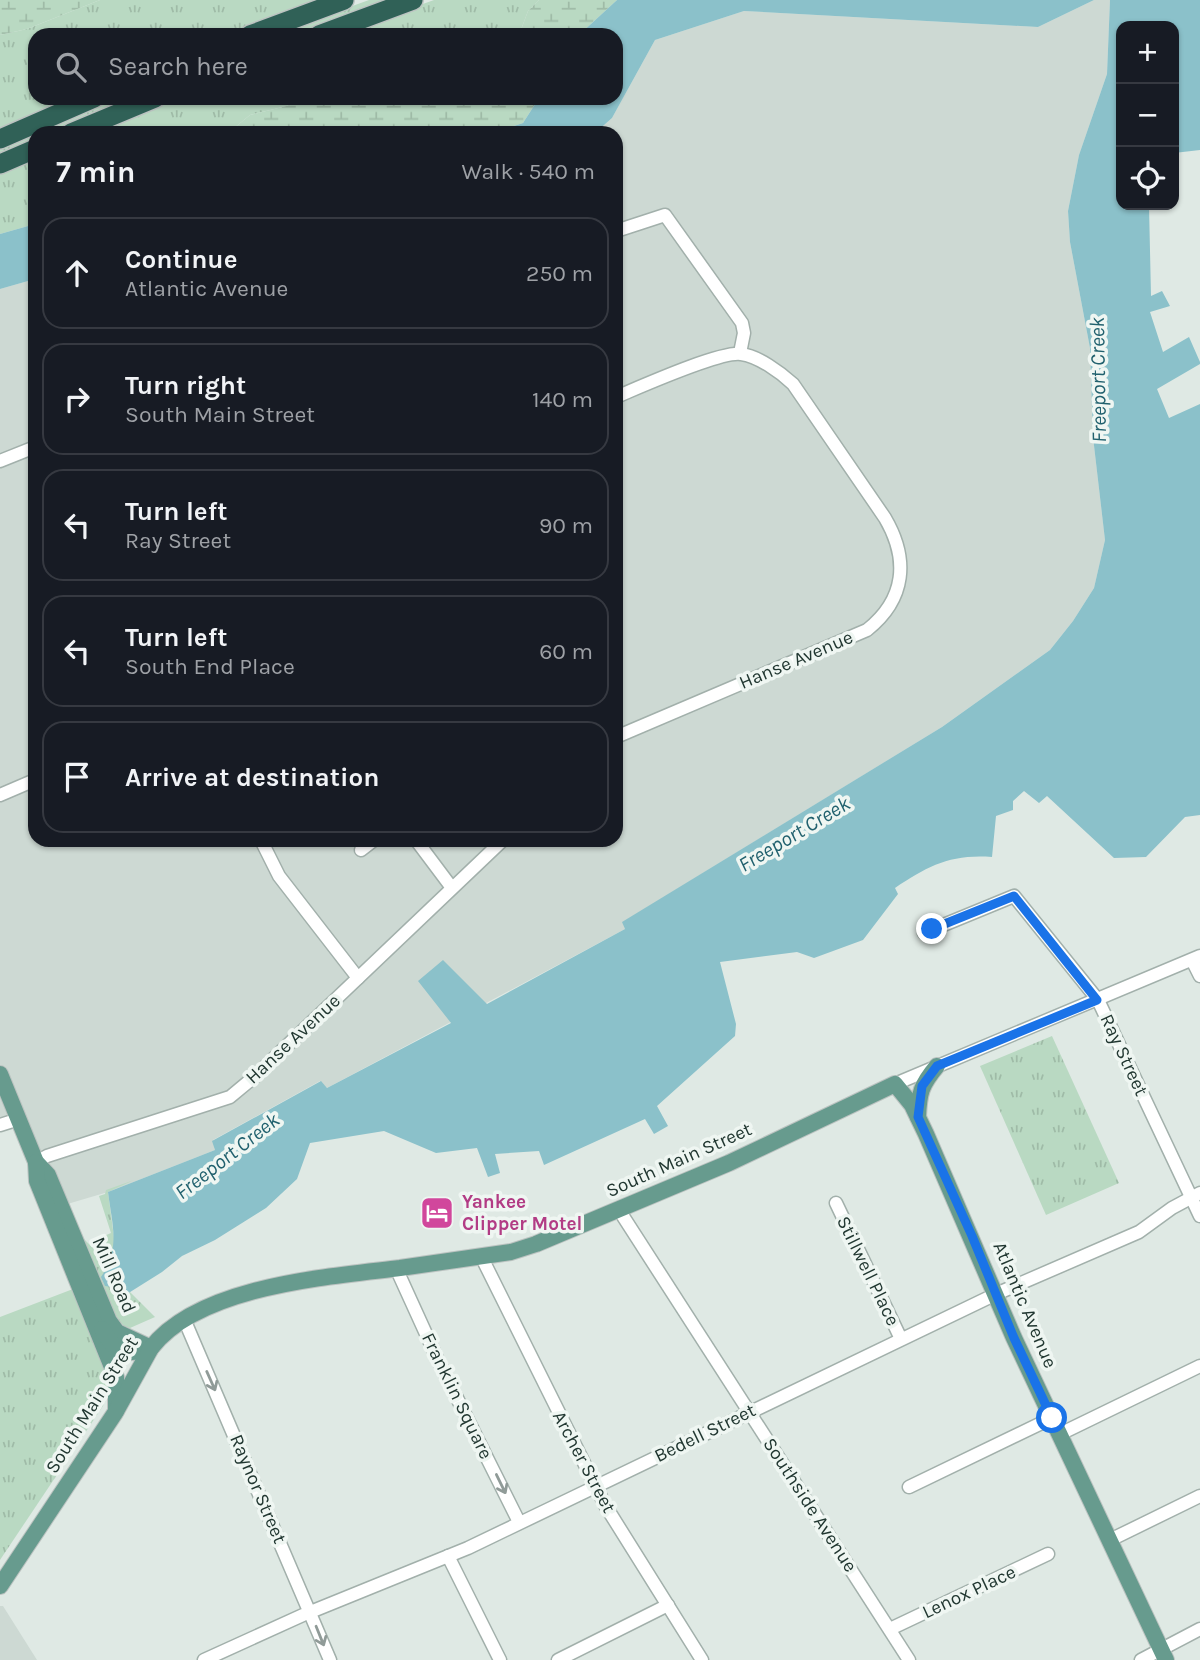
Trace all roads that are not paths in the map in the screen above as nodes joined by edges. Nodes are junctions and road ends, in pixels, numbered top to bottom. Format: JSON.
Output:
{"nodes":[{"id":1,"x":344,"y":0,"type":"edge"},
{"id":2,"x":413,"y":0,"type":"edge"},
{"id":3,"x":269,"y":28,"type":"edge"},
{"id":4,"x":338,"y":28,"type":"edge"},
{"id":5,"x":78,"y":105,"type":"edge"},
{"id":6,"x":138,"y":105,"type":"edge"},
{"id":7,"x":30,"y":126,"type":"edge"},
{"id":8,"x":88,"y":126,"type":"edge"},
{"id":9,"x":28,"y":127,"type":"edge"},
{"id":10,"x":0,"y":139,"type":"edge"},
{"id":11,"x":28,"y":152,"type":"edge"},
{"id":12,"x":0,"y":164,"type":"edge"},
{"id":13,"x":623,"y":229,"type":"edge"},
{"id":14,"x":740,"y":354,"type":"junction"},
{"id":15,"x":623,"y":394,"type":"edge"},
{"id":16,"x":28,"y":450,"type":"edge"},
{"id":17,"x":0,"y":461,"type":"edge"},
{"id":18,"x":623,"y":734,"type":"edge"},
{"id":19,"x":28,"y":783,"type":"edge"},
{"id":20,"x":0,"y":795,"type":"edge"},
{"id":21,"x":264,"y":847,"type":"edge"},
{"id":22,"x":365,"y":847,"type":"edge"},
{"id":23,"x":421,"y":847,"type":"edge"},
{"id":24,"x":496,"y":847,"type":"edge"},
{"id":25,"x":361,"y":850,"type":"dead end"},
{"id":26,"x":452,"y":888,"type":"junction"},
{"id":27,"x":924,"y":933,"type":"dead end"},
{"id":28,"x":1196,"y":958,"type":"edge"},
{"id":29,"x":1200,"y":976,"type":"edge"},
{"id":30,"x":358,"y":978,"type":"junction"},
{"id":31,"x":1097,"y":1000,"type":"junction"},
{"id":32,"x":937,"y":1066,"type":"junction"},
{"id":33,"x":0,"y":1074,"type":"edge"},
{"id":34,"x":895,"y":1084,"type":"junction"},
{"id":35,"x":918,"y":1117,"type":"junction"},
{"id":36,"x":19,"y":1119,"type":"junction"},
{"id":37,"x":0,"y":1125,"type":"edge"},
{"id":38,"x":36,"y":1161,"type":"junction"},
{"id":39,"x":1196,"y":1196,"type":"edge"},
{"id":40,"x":836,"y":1203,"type":"dead end"},
{"id":41,"x":619,"y":1210,"type":"junction"},
{"id":42,"x":1200,"y":1216,"type":"edge"},
{"id":43,"x":481,"y":1256,"type":"junction"},
{"id":44,"x":396,"y":1268,"type":"junction"},
{"id":45,"x":996,"y":1294,"type":"junction"},
{"id":46,"x":88,"y":1306,"type":"junction"},
{"id":47,"x":184,"y":1319,"type":"junction"},
{"id":48,"x":901,"y":1339,"type":"junction"},
{"id":49,"x":151,"y":1349,"type":"junction"},
{"id":50,"x":1200,"y":1366,"type":"edge"},
{"id":51,"x":750,"y":1411,"type":"junction"},
{"id":52,"x":116,"y":1413,"type":"junction"},
{"id":53,"x":1052,"y":1418,"type":"junction"},
{"id":54,"x":1060,"y":1434,"type":"junction"},
{"id":55,"x":596,"y":1485,"type":"junction"},
{"id":56,"x":909,"y":1487,"type":"dead end"},
{"id":57,"x":1200,"y":1496,"type":"edge"},
{"id":58,"x":519,"y":1522,"type":"junction"},
{"id":59,"x":1110,"y":1540,"type":"junction"},
{"id":60,"x":1048,"y":1554,"type":"dead end"},
{"id":61,"x":448,"y":1556,"type":"junction"},
{"id":62,"x":0,"y":1586,"type":"edge"},
{"id":63,"x":668,"y":1605,"type":"junction"},
{"id":64,"x":310,"y":1612,"type":"junction"},
{"id":65,"x":890,"y":1629,"type":"junction"},
{"id":66,"x":1200,"y":1629,"type":"edge"},
{"id":67,"x":1163,"y":1654,"type":"edge"},
{"id":68,"x":204,"y":1660,"type":"edge"},
{"id":69,"x":330,"y":1660,"type":"edge"},
{"id":70,"x":500,"y":1660,"type":"edge"},
{"id":71,"x":558,"y":1660,"type":"edge"},
{"id":72,"x":702,"y":1660,"type":"edge"},
{"id":73,"x":909,"y":1660,"type":"edge"},
{"id":74,"x":1141,"y":1660,"type":"edge"}],
"edges":[{"from":1,"to":3,"type":"highway"},
{"from":2,"to":4,"type":"highway"},
{"from":5,"to":7,"type":"highway"},
{"from":6,"to":8,"type":"highway"},
{"from":9,"to":10,"type":"highway"},
{"from":11,"to":12,"type":"highway"},
{"from":13,"to":14,"type":"street"},
{"from":14,"to":15,"type":"street"},
{"from":14,"to":18,"type":"street","name":"Hanse Avenue"},
{"from":16,"to":17,"type":"street"},
{"from":19,"to":20,"type":"street"},
{"from":21,"to":30,"type":"street"},
{"from":22,"to":25,"type":"street"},
{"from":23,"to":26,"type":"street"},
{"from":24,"to":26,"type":"street","name":"Hanse Avenue"},
{"from":26,"to":30,"type":"street","name":"Hanse Avenue"},
{"from":27,"to":31,"type":"street","name":"Ray Street"},
{"from":28,"to":29,"type":"street"},
{"from":28,"to":31,"type":"street","name":"South Main Street"},
{"from":30,"to":38,"type":"street","name":"Hanse Avenue"},
{"from":31,"to":32,"type":"street","name":"South Main Street"},
{"from":31,"to":39,"type":"street","name":"Ray Street"},
{"from":32,"to":34,"type":"street","name":"South Main Street"},
{"from":32,"to":35,"type":"main road"},
{"from":33,"to":36,"type":"main road","name":"Mill Road"},
{"from":34,"to":35,"type":"main road","name":"Atlantic Avenue"},
{"from":34,"to":41,"type":"main road","name":"South Main Street"},
{"from":35,"to":45,"type":"main road","name":"Atlantic Avenue"},
{"from":36,"to":37,"type":"street"},
{"from":36,"to":38,"type":"main road","name":"Mill Road"},
{"from":38,"to":46,"type":"main road","name":"Mill Road"},
{"from":38,"to":49,"type":"main road","name":"Mill Road"},
{"from":39,"to":42,"type":"street","name":"Ray Street"},
{"from":39,"to":45,"type":"street","name":"Bedell Street"},
{"from":40,"to":48,"type":"street","name":"Stillwell Place"},
{"from":41,"to":43,"type":"main road","name":"South Main Street"},
{"from":41,"to":51,"type":"street","name":"Southside Avenue"},
{"from":43,"to":44,"type":"main road","name":"South Main Street"},
{"from":43,"to":55,"type":"street","name":"Archer Street"},
{"from":44,"to":47,"type":"main road","name":"South Main Street"},
{"from":44,"to":58,"type":"street","name":"Franklin Square","one_way":true},
{"from":45,"to":48,"type":"street","name":"Bedell Street"},
{"from":45,"to":53,"type":"main road","name":"Atlantic Avenue"},
{"from":46,"to":49,"type":"main road","name":"Mill Road"},
{"from":46,"to":52,"type":"main road","name":"Mill Road"},
{"from":47,"to":49,"type":"main road","name":"South Main Street"},
{"from":47,"to":64,"type":"street","name":"Raynor Street","one_way":true},
{"from":48,"to":51,"type":"street","name":"Bedell Street"},
{"from":49,"to":52,"type":"main road","name":"South Main Street"},
{"from":50,"to":54,"type":"street"},
{"from":51,"to":55,"type":"street","name":"Bedell Street"},
{"from":51,"to":65,"type":"street","name":"Southside Avenue"},
{"from":52,"to":62,"type":"main road","name":"South Main Street"},
{"from":53,"to":54,"type":"main road","name":"Atlantic Avenue"},
{"from":53,"to":56,"type":"street"},
{"from":54,"to":59,"type":"main road","name":"Atlantic Avenue"},
{"from":55,"to":58,"type":"street","name":"Bedell Street"},
{"from":55,"to":63,"type":"street","name":"Archer Street"},
{"from":57,"to":59,"type":"street"},
{"from":58,"to":61,"type":"street","name":"Bedell Street"},
{"from":59,"to":67,"type":"main road","name":"Atlantic Avenue"},
{"from":60,"to":65,"type":"street","name":"Lenox Place"},
{"from":61,"to":64,"type":"street","name":"Bedell Street"},
{"from":61,"to":70,"type":"street"},
{"from":63,"to":71,"type":"street"},
{"from":63,"to":72,"type":"street","name":"Archer Street"},
{"from":64,"to":68,"type":"street","name":"Bedell Street"},
{"from":64,"to":69,"type":"street","name":"Raynor Street","one_way":true},
{"from":65,"to":73,"type":"street","name":"Southside Avenue"},
{"from":66,"to":67,"type":"street"},
{"from":67,"to":74,"type":"street"}]}
